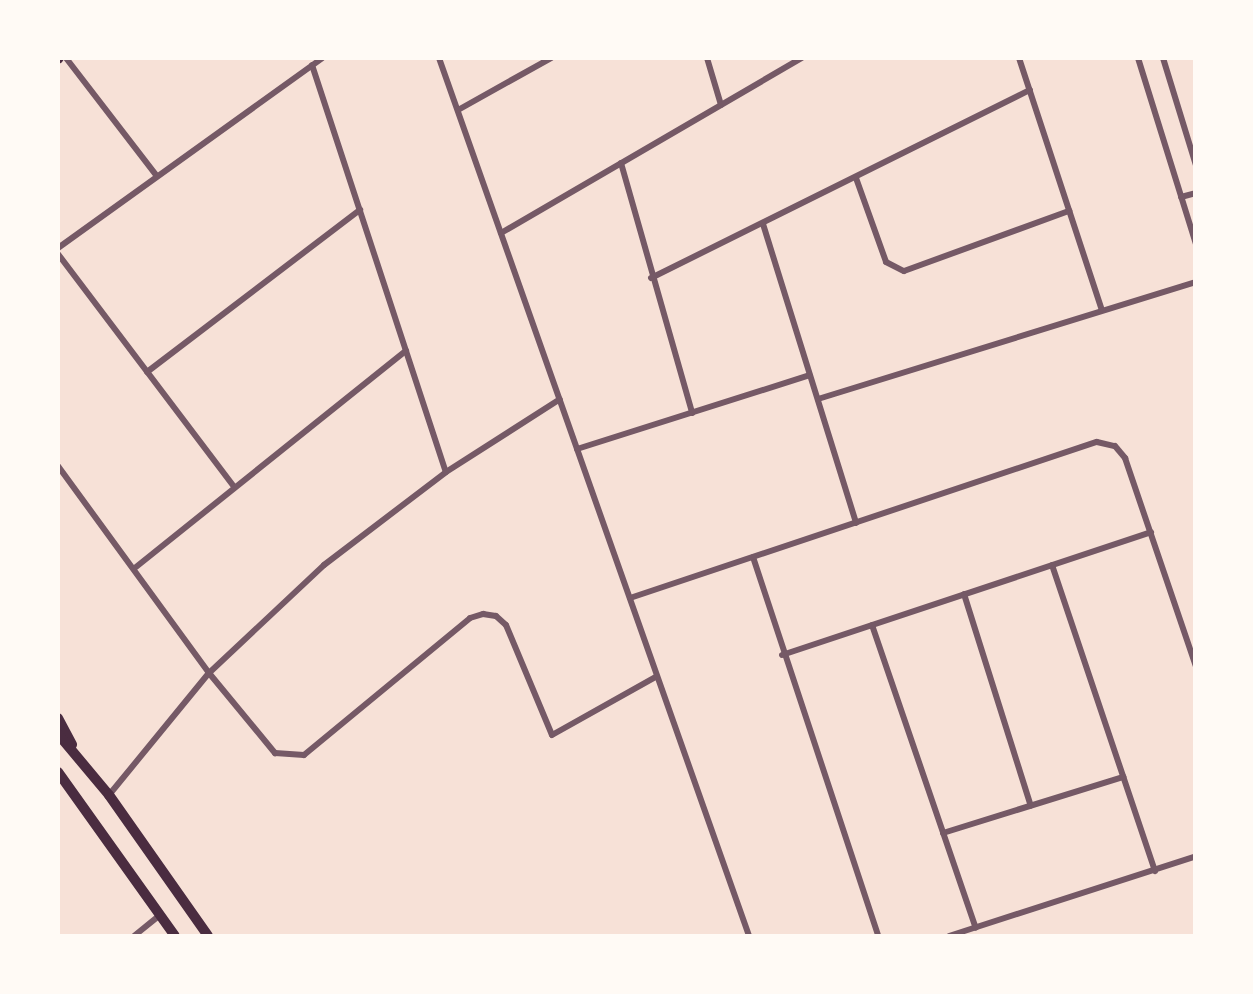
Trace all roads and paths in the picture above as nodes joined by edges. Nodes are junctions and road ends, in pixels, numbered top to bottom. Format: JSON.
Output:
{"nodes":[{"id":1,"x":61,"y":58,"type":"edge"},
{"id":2,"x":322,"y":58,"type":"edge"},
{"id":3,"x":439,"y":58,"type":"edge"},
{"id":4,"x":550,"y":58,"type":"edge"},
{"id":5,"x":708,"y":58,"type":"edge"},
{"id":6,"x":802,"y":58,"type":"edge"},
{"id":7,"x":1019,"y":58,"type":"edge"},
{"id":8,"x":1138,"y":58,"type":"edge"},
{"id":9,"x":1163,"y":58,"type":"edge"},
{"id":10,"x":312,"y":66,"type":"junction"},
{"id":11,"x":1030,"y":90,"type":"junction"},
{"id":12,"x":721,"y":105,"type":"junction"},
{"id":13,"x":458,"y":110,"type":"junction"},
{"id":14,"x":621,"y":163,"type":"junction"},
{"id":15,"x":1196,"y":165,"type":"edge"},
{"id":16,"x":157,"y":176,"type":"junction"},
{"id":17,"x":856,"y":178,"type":"junction"},
{"id":18,"x":1196,"y":193,"type":"edge"},
{"id":19,"x":1180,"y":197,"type":"junction"},
{"id":20,"x":360,"y":210,"type":"junction"},
{"id":21,"x":1069,"y":210,"type":"junction"},
{"id":22,"x":764,"y":224,"type":"junction"},
{"id":23,"x":501,"y":233,"type":"junction"},
{"id":24,"x":1196,"y":244,"type":"edge"},
{"id":25,"x":58,"y":251,"type":"edge"},
{"id":26,"x":651,"y":278,"type":"junction"},
{"id":27,"x":1196,"y":282,"type":"edge"},
{"id":28,"x":1102,"y":310,"type":"junction"},
{"id":29,"x":406,"y":350,"type":"junction"},
{"id":30,"x":147,"y":372,"type":"junction"},
{"id":31,"x":810,"y":375,"type":"junction"},
{"id":32,"x":818,"y":398,"type":"junction"},
{"id":33,"x":560,"y":399,"type":"junction"},
{"id":34,"x":692,"y":413,"type":"junction"},
{"id":35,"x":577,"y":449,"type":"junction"},
{"id":36,"x":58,"y":466,"type":"edge"},
{"id":37,"x":446,"y":472,"type":"junction"},
{"id":38,"x":234,"y":485,"type":"junction"},
{"id":39,"x":856,"y":523,"type":"junction"},
{"id":40,"x":1151,"y":532,"type":"junction"},
{"id":41,"x":753,"y":558,"type":"junction"},
{"id":42,"x":1052,"y":565,"type":"junction"},
{"id":43,"x":136,"y":568,"type":"junction"},
{"id":44,"x":964,"y":594,"type":"junction"},
{"id":45,"x":630,"y":598,"type":"junction"},
{"id":46,"x":872,"y":625,"type":"junction"},
{"id":47,"x":782,"y":656,"type":"junction"},
{"id":48,"x":1196,"y":666,"type":"edge"},
{"id":49,"x":209,"y":673,"type":"junction"},
{"id":50,"x":657,"y":676,"type":"junction"},
{"id":51,"x":58,"y":718,"type":"edge"},
{"id":52,"x":58,"y":734,"type":"edge"},
{"id":53,"x":80,"y":758,"type":"junction"},
{"id":54,"x":58,"y":772,"type":"edge"},
{"id":55,"x":1123,"y":776,"type":"junction"},
{"id":56,"x":109,"y":795,"type":"junction"},
{"id":57,"x":1030,"y":806,"type":"junction"},
{"id":58,"x":943,"y":833,"type":"junction"},
{"id":59,"x":1196,"y":856,"type":"edge"},
{"id":60,"x":1155,"y":870,"type":"junction"},
{"id":61,"x":159,"y":916,"type":"junction"},
{"id":62,"x":976,"y":928,"type":"junction"},
{"id":63,"x":134,"y":936,"type":"edge"},
{"id":64,"x":175,"y":936,"type":"edge"},
{"id":65,"x":208,"y":936,"type":"edge"},
{"id":66,"x":749,"y":936,"type":"edge"},
{"id":67,"x":878,"y":936,"type":"edge"},
{"id":68,"x":950,"y":936,"type":"edge"}],
"edges":[{"from":1,"to":16,"type":"street"},
{"from":2,"to":10,"type":"street"},
{"from":3,"to":13,"type":"street"},
{"from":4,"to":13,"type":"street"},
{"from":5,"to":12,"type":"street"},
{"from":6,"to":12,"type":"street"},
{"from":7,"to":11,"type":"street"},
{"from":8,"to":19,"type":"street"},
{"from":9,"to":15,"type":"street"},
{"from":10,"to":16,"type":"street"},
{"from":10,"to":20,"type":"street"},
{"from":11,"to":17,"type":"street"},
{"from":11,"to":21,"type":"street"},
{"from":12,"to":14,"type":"street"},
{"from":13,"to":23,"type":"street"},
{"from":14,"to":23,"type":"street"},
{"from":14,"to":26,"type":"street"},
{"from":16,"to":25,"type":"street"},
{"from":17,"to":21,"type":"street"},
{"from":17,"to":22,"type":"street"},
{"from":18,"to":19,"type":"street"},
{"from":19,"to":24,"type":"street"},
{"from":20,"to":29,"type":"street"},
{"from":20,"to":30,"type":"street"},
{"from":21,"to":28,"type":"street"},
{"from":22,"to":26,"type":"street"},
{"from":22,"to":31,"type":"street"},
{"from":23,"to":33,"type":"street"},
{"from":25,"to":30,"type":"street"},
{"from":26,"to":34,"type":"street"},
{"from":27,"to":28,"type":"street"},
{"from":28,"to":32,"type":"street"},
{"from":29,"to":37,"type":"street"},
{"from":29,"to":38,"type":"street"},
{"from":30,"to":38,"type":"street"},
{"from":31,"to":32,"type":"street"},
{"from":31,"to":34,"type":"street"},
{"from":32,"to":39,"type":"street"},
{"from":33,"to":35,"type":"street"},
{"from":33,"to":37,"type":"street"},
{"from":34,"to":35,"type":"street"},
{"from":35,"to":45,"type":"street"},
{"from":36,"to":43,"type":"street"},
{"from":37,"to":49,"type":"street"},
{"from":38,"to":43,"type":"street"},
{"from":39,"to":40,"type":"street"},
{"from":39,"to":41,"type":"street"},
{"from":40,"to":42,"type":"street"},
{"from":40,"to":48,"type":"street"},
{"from":41,"to":45,"type":"street"},
{"from":41,"to":47,"type":"street"},
{"from":42,"to":44,"type":"street"},
{"from":42,"to":55,"type":"street"},
{"from":43,"to":49,"type":"street"},
{"from":44,"to":46,"type":"street"},
{"from":44,"to":57,"type":"street"},
{"from":45,"to":50,"type":"street"},
{"from":46,"to":47,"type":"street"},
{"from":46,"to":58,"type":"street"},
{"from":47,"to":67,"type":"street"},
{"from":49,"to":50,"type":"street"},
{"from":49,"to":56,"type":"street"},
{"from":50,"to":66,"type":"street"},
{"from":51,"to":53,"type":"highway"},
{"from":52,"to":53,"type":"highway"},
{"from":53,"to":56,"type":"highway"},
{"from":54,"to":61,"type":"highway"},
{"from":55,"to":57,"type":"street"},
{"from":55,"to":60,"type":"street"},
{"from":56,"to":65,"type":"highway"},
{"from":57,"to":58,"type":"street"},
{"from":58,"to":62,"type":"street"},
{"from":59,"to":60,"type":"street"},
{"from":60,"to":62,"type":"street"},
{"from":61,"to":63,"type":"street"},
{"from":61,"to":64,"type":"highway"},
{"from":62,"to":68,"type":"street"}]}
